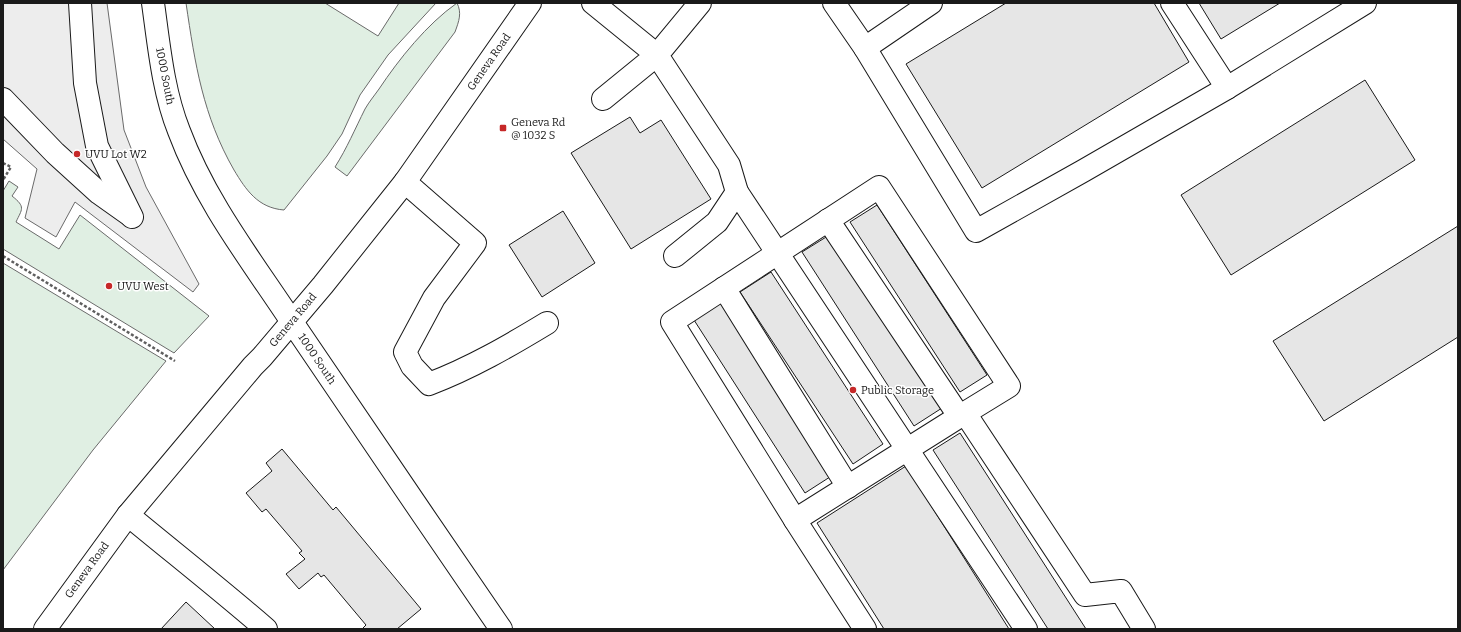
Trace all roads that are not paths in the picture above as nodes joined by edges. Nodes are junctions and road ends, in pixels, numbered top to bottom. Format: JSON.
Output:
{"nodes":[{"id":1,"x":80,"y":3,"type":"edge"},
{"id":2,"x":153,"y":3,"type":"edge"},
{"id":3,"x":530,"y":3,"type":"edge"},
{"id":4,"x":593,"y":3,"type":"edge"},
{"id":5,"x":700,"y":3,"type":"edge"},
{"id":6,"x":835,"y":3,"type":"edge"},
{"id":7,"x":931,"y":3,"type":"edge"},
{"id":8,"x":1172,"y":3,"type":"edge"},
{"id":9,"x":1365,"y":3,"type":"edge"},
{"id":10,"x":865,"y":48,"type":"junction"},
{"id":11,"x":657,"y":56,"type":"junction"},
{"id":12,"x":1227,"y":88,"type":"junction"},
{"id":13,"x":3,"y":99,"type":"edge"},
{"id":14,"x":603,"y":99,"type":"dead end"},
{"id":15,"x":405,"y":182,"type":"junction"},
{"id":16,"x":737,"y":192,"type":"junction"},
{"id":17,"x":828,"y":220,"type":"junction"},
{"id":18,"x":778,"y":253,"type":"junction"},
{"id":19,"x":675,"y":256,"type":"dead end"},
{"id":20,"x":724,"y":288,"type":"junction"},
{"id":21,"x":292,"y":321,"type":"junction"},
{"id":22,"x":547,"y":323,"type":"dead end"},
{"id":23,"x":962,"y":415,"type":"junction"},
{"id":24,"x":907,"y":449,"type":"junction"},
{"id":25,"x":848,"y":487,"type":"junction"},
{"id":26,"x":128,"y":515,"type":"junction"},
{"id":27,"x":795,"y":520,"type":"junction"},
{"id":28,"x":45,"y":629,"type":"edge"},
{"id":29,"x":266,"y":629,"type":"edge"},
{"id":30,"x":501,"y":629,"type":"edge"},
{"id":31,"x":866,"y":629,"type":"edge"},
{"id":32,"x":1026,"y":629,"type":"edge"},
{"id":33,"x":1144,"y":629,"type":"edge"}],
"edges":[{"from":1,"to":13,"type":"main road"},
{"from":2,"to":21,"type":"main road","name":"1000 South"},
{"from":3,"to":15,"type":"main road","name":"Geneva Road"},
{"from":4,"to":11,"type":"main road"},
{"from":5,"to":11,"type":"main road"},
{"from":6,"to":10,"type":"main road"},
{"from":7,"to":10,"type":"main road"},
{"from":8,"to":12,"type":"main road"},
{"from":9,"to":12,"type":"main road"},
{"from":10,"to":12,"type":"main road"},
{"from":11,"to":14,"type":"main road"},
{"from":11,"to":16,"type":"main road"},
{"from":15,"to":21,"type":"main road","name":"Geneva Road"},
{"from":15,"to":22,"type":"main road"},
{"from":16,"to":18,"type":"main road"},
{"from":16,"to":19,"type":"main road"},
{"from":17,"to":18,"type":"main road"},
{"from":17,"to":23,"type":"main road"},
{"from":17,"to":23,"type":"main road"},
{"from":18,"to":20,"type":"main road"},
{"from":18,"to":24,"type":"main road"},
{"from":20,"to":25,"type":"main road"},
{"from":20,"to":27,"type":"main road"},
{"from":21,"to":26,"type":"main road","name":"Geneva Road"},
{"from":21,"to":30,"type":"main road","name":"1000 South"},
{"from":23,"to":24,"type":"main road"},
{"from":23,"to":33,"type":"main road"},
{"from":24,"to":25,"type":"main road"},
{"from":24,"to":32,"type":"main road"},
{"from":25,"to":27,"type":"main road"},
{"from":26,"to":28,"type":"main road","name":"Geneva Road"},
{"from":26,"to":29,"type":"main road"},
{"from":27,"to":31,"type":"main road"}]}
